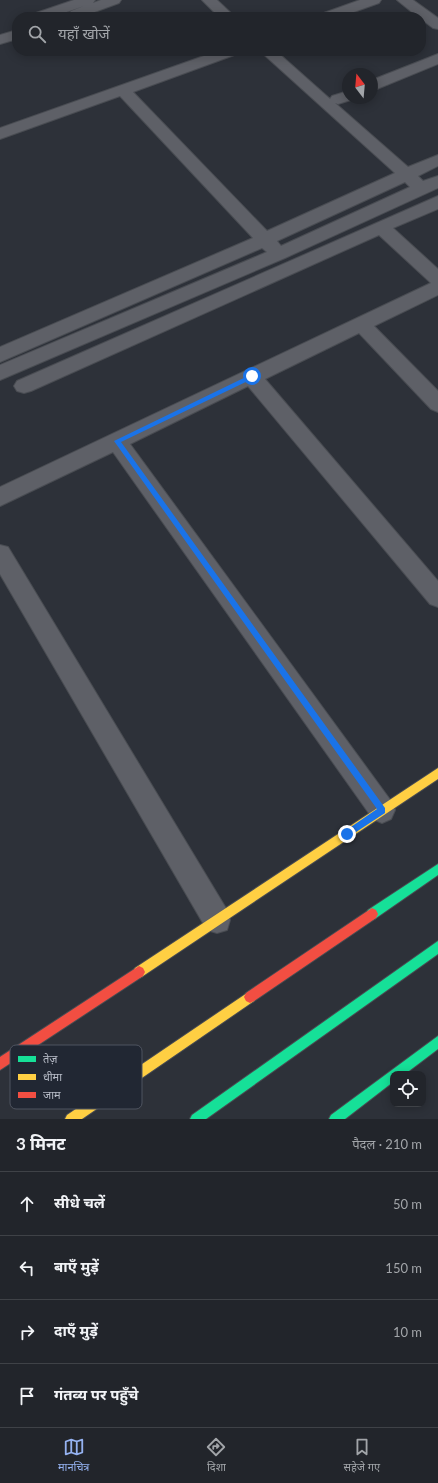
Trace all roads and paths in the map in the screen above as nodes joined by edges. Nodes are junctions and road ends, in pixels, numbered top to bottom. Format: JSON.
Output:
{"nodes":[{"id":1,"x":88,"y":0,"type":"edge"},
{"id":2,"x":114,"y":0,"type":"edge"},
{"id":3,"x":209,"y":0,"type":"edge"},
{"id":4,"x":225,"y":0,"type":"edge"},
{"id":5,"x":332,"y":0,"type":"edge"},
{"id":6,"x":374,"y":0,"type":"edge"},
{"id":7,"x":404,"y":0,"type":"edge"},
{"id":8,"x":345,"y":10,"type":"junction"},
{"id":9,"x":53,"y":12,"type":"edge"},
{"id":10,"x":80,"y":12,"type":"edge"},
{"id":11,"x":229,"y":12,"type":"edge"},
{"id":12,"x":232,"y":12,"type":"edge"},
{"id":13,"x":340,"y":12,"type":"edge"},
{"id":14,"x":420,"y":12,"type":"edge"},
{"id":15,"x":426,"y":16,"type":"edge"},
{"id":16,"x":438,"y":25,"type":"edge"},
{"id":17,"x":12,"y":26,"type":"edge"},
{"id":18,"x":0,"y":30,"type":"edge"},
{"id":19,"x":12,"y":36,"type":"edge"},
{"id":20,"x":0,"y":40,"type":"edge"},
{"id":21,"x":218,"y":56,"type":"edge"},
{"id":22,"x":273,"y":56,"type":"edge"},
{"id":23,"x":290,"y":56,"type":"edge"},
{"id":24,"x":438,"y":59,"type":"edge"},
{"id":25,"x":378,"y":84,"type":"edge"},
{"id":26,"x":123,"y":90,"type":"junction"},
{"id":27,"x":342,"y":96,"type":"edge"},
{"id":28,"x":349,"y":104,"type":"edge"},
{"id":29,"x":0,"y":134,"type":"edge"},
{"id":30,"x":438,"y":160,"type":"edge"},
{"id":31,"x":411,"y":172,"type":"junction"},
{"id":32,"x":431,"y":184,"type":"edge"},
{"id":33,"x":438,"y":202,"type":"edge"},
{"id":34,"x":382,"y":227,"type":"junction"},
{"id":35,"x":264,"y":240,"type":"junction"},
{"id":36,"x":279,"y":254,"type":"junction"},
{"id":37,"x":438,"y":278,"type":"edge"},
{"id":38,"x":438,"y":287,"type":"edge"},
{"id":39,"x":361,"y":324,"type":"junction"},
{"id":40,"x":0,"y":355,"type":"edge"},
{"id":41,"x":0,"y":373,"type":"edge"},
{"id":42,"x":252,"y":376,"type":"junction"},
{"id":43,"x":24,"y":386,"type":"dead end"},
{"id":44,"x":438,"y":404,"type":"edge"},
{"id":45,"x":117,"y":441,"type":"junction"},
{"id":46,"x":0,"y":497,"type":"edge"},
{"id":47,"x":0,"y":554,"type":"edge"},
{"id":48,"x":438,"y":597,"type":"edge"},
{"id":49,"x":438,"y":773,"type":"edge"},
{"id":50,"x":382,"y":810,"type":"junction"},
{"id":51,"x":438,"y":869,"type":"edge"},
{"id":52,"x":217,"y":920,"type":"junction"},
{"id":53,"x":438,"y":948,"type":"edge"},
{"id":54,"x":438,"y":1042,"type":"edge"},
{"id":55,"x":29,"y":1045,"type":"edge"},
{"id":56,"x":10,"y":1057,"type":"edge"},
{"id":57,"x":0,"y":1064,"type":"edge"},
{"id":58,"x":142,"y":1071,"type":"edge"},
{"id":59,"x":399,"y":1071,"type":"edge"},
{"id":60,"x":390,"y":1078,"type":"edge"},
{"id":61,"x":86,"y":1109,"type":"edge"},
{"id":62,"x":71,"y":1119,"type":"edge"},
{"id":63,"x":196,"y":1119,"type":"edge"},
{"id":64,"x":335,"y":1119,"type":"edge"}],
"edges":[{"from":1,"to":9,"type":"street"},
{"from":2,"to":10,"type":"street"},
{"from":3,"to":11,"type":"street"},
{"from":4,"to":12,"type":"street"},
{"from":5,"to":8,"type":"street"},
{"from":6,"to":8,"type":"street"},
{"from":7,"to":14,"type":"street"},
{"from":8,"to":13,"type":"street"},
{"from":15,"to":16,"type":"street"},
{"from":17,"to":18,"type":"street"},
{"from":19,"to":20,"type":"street"},
{"from":21,"to":26,"type":"street"},
{"from":22,"to":31,"type":"street"},
{"from":23,"to":27,"type":"street"},
{"from":24,"to":25,"type":"street"},
{"from":26,"to":29,"type":"street"},
{"from":26,"to":35,"type":"street"},
{"from":28,"to":31,"type":"street"},
{"from":30,"to":31,"type":"street"},
{"from":31,"to":32,"type":"street"},
{"from":31,"to":35,"type":"street"},
{"from":32,"to":36,"type":"street"},
{"from":33,"to":34,"type":"street"},
{"from":34,"to":37,"type":"street"},
{"from":34,"to":43,"type":"street"},
{"from":35,"to":36,"type":"street"},
{"from":35,"to":40,"type":"street"},
{"from":36,"to":41,"type":"street"},
{"from":38,"to":39,"type":"street"},
{"from":39,"to":42,"type":"street"},
{"from":39,"to":44,"type":"street"},
{"from":42,"to":45,"type":"street"},
{"from":42,"to":48,"type":"street"},
{"from":45,"to":46,"type":"street"},
{"from":45,"to":50,"type":"street"},
{"from":47,"to":52,"type":"street"},
{"from":49,"to":50,"type":"main road"},
{"from":50,"to":52,"type":"main road"},
{"from":51,"to":58,"type":"main road"},
{"from":52,"to":55,"type":"main road"},
{"from":53,"to":63,"type":"main road"},
{"from":54,"to":59,"type":"main road"},
{"from":56,"to":57,"type":"main road"},
{"from":60,"to":64,"type":"main road"},
{"from":61,"to":62,"type":"main road"}]}
